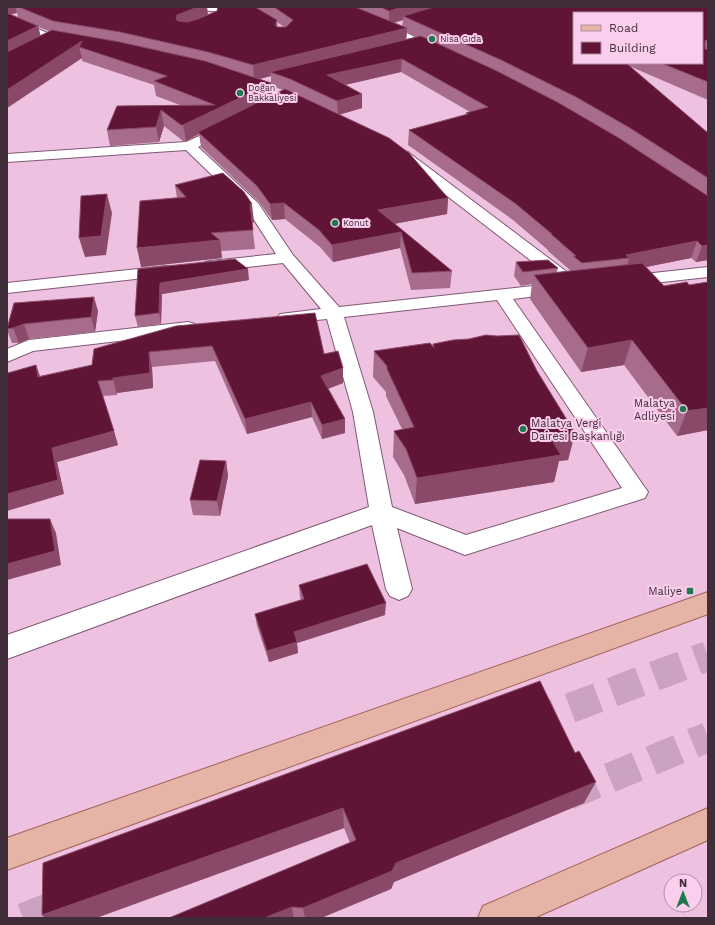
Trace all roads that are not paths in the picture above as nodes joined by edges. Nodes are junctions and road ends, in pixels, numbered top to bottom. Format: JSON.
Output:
{"nodes":[{"id":1,"x":195,"y":7,"type":"edge"},
{"id":2,"x":200,"y":7,"type":"edge"},
{"id":3,"x":335,"y":7,"type":"edge"},
{"id":4,"x":259,"y":16,"type":"edge"},
{"id":5,"x":7,"y":19,"type":"edge"},
{"id":6,"x":214,"y":21,"type":"edge"},
{"id":7,"x":404,"y":25,"type":"edge"},
{"id":8,"x":390,"y":29,"type":"junction"},
{"id":9,"x":53,"y":39,"type":"junction"},
{"id":10,"x":69,"y":42,"type":"edge"},
{"id":11,"x":421,"y":44,"type":"junction"},
{"id":12,"x":406,"y":48,"type":"edge"},
{"id":13,"x":448,"y":56,"type":"edge"},
{"id":14,"x":7,"y":64,"type":"edge"},
{"id":15,"x":236,"y":123,"type":"edge"},
{"id":16,"x":189,"y":146,"type":"junction"},
{"id":17,"x":394,"y":149,"type":"edge"},
{"id":18,"x":7,"y":158,"type":"edge"},
{"id":19,"x":287,"y":258,"type":"junction"},
{"id":20,"x":708,"y":272,"type":"edge"},
{"id":21,"x":614,"y":282,"type":"edge"},
{"id":22,"x":7,"y":288,"type":"edge"},
{"id":23,"x":501,"y":294,"type":"junction"},
{"id":24,"x":334,"y":313,"type":"junction"},
{"id":25,"x":271,"y":319,"type":"edge"},
{"id":26,"x":208,"y":326,"type":"edge"},
{"id":27,"x":7,"y":356,"type":"edge"},
{"id":28,"x":381,"y":512,"type":"junction"},
{"id":29,"x":399,"y":589,"type":"dead end"},
{"id":30,"x":708,"y":603,"type":"edge"},
{"id":31,"x":7,"y":647,"type":"edge"},
{"id":32,"x":708,"y":824,"type":"edge"},
{"id":33,"x":7,"y":854,"type":"edge"},
{"id":34,"x":495,"y":918,"type":"edge"}],
"edges":[{"from":1,"to":6,"type":"street"},
{"from":2,"to":4,"type":"street"},
{"from":3,"to":8,"type":"street"},
{"from":5,"to":9,"type":"street"},
{"from":7,"to":8,"type":"street"},
{"from":8,"to":11,"type":"street"},
{"from":9,"to":10,"type":"street"},
{"from":9,"to":14,"type":"street"},
{"from":11,"to":12,"type":"street"},
{"from":11,"to":13,"type":"street"},
{"from":15,"to":16,"type":"street"},
{"from":16,"to":18,"type":"street"},
{"from":16,"to":19,"type":"street"},
{"from":17,"to":23,"type":"street"},
{"from":19,"to":22,"type":"street"},
{"from":19,"to":24,"type":"street"},
{"from":20,"to":21,"type":"street"},
{"from":23,"to":24,"type":"street"},
{"from":23,"to":28,"type":"street"},
{"from":24,"to":25,"type":"street"},
{"from":24,"to":28,"type":"street"},
{"from":26,"to":27,"type":"street"},
{"from":28,"to":29,"type":"street"},
{"from":28,"to":31,"type":"street"},
{"from":30,"to":33,"type":"main road"},
{"from":32,"to":34,"type":"main road"}]}
